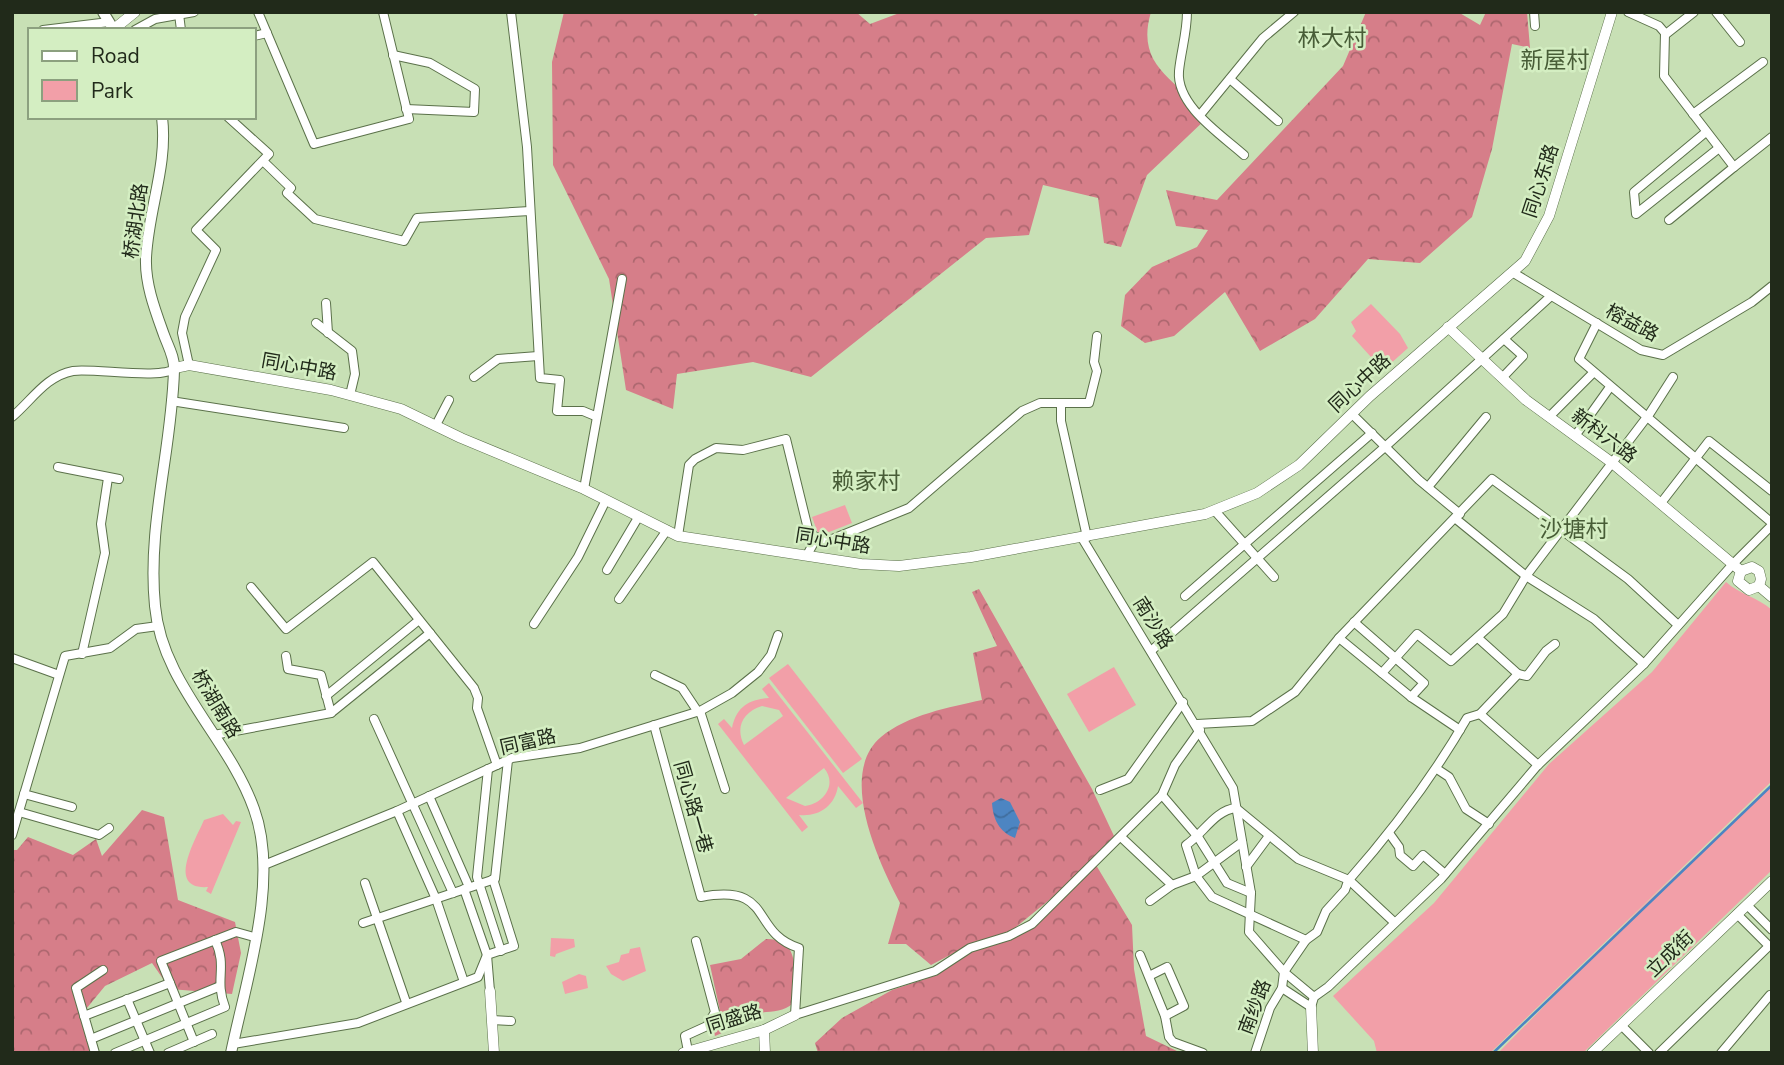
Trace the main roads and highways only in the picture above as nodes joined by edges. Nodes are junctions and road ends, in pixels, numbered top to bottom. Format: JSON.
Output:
{"nodes":[{"id":1,"x":162,"y":119,"type":"edge"},
{"id":2,"x":175,"y":368,"type":"joint"},
{"id":3,"x":232,"y":1048,"type":"edge"}],
"edges":[{"from":1,"to":2,"type":"main road","name":"桥湖北路"},
{"from":2,"to":3,"type":"main road","name":"桥湖南路"}]}
